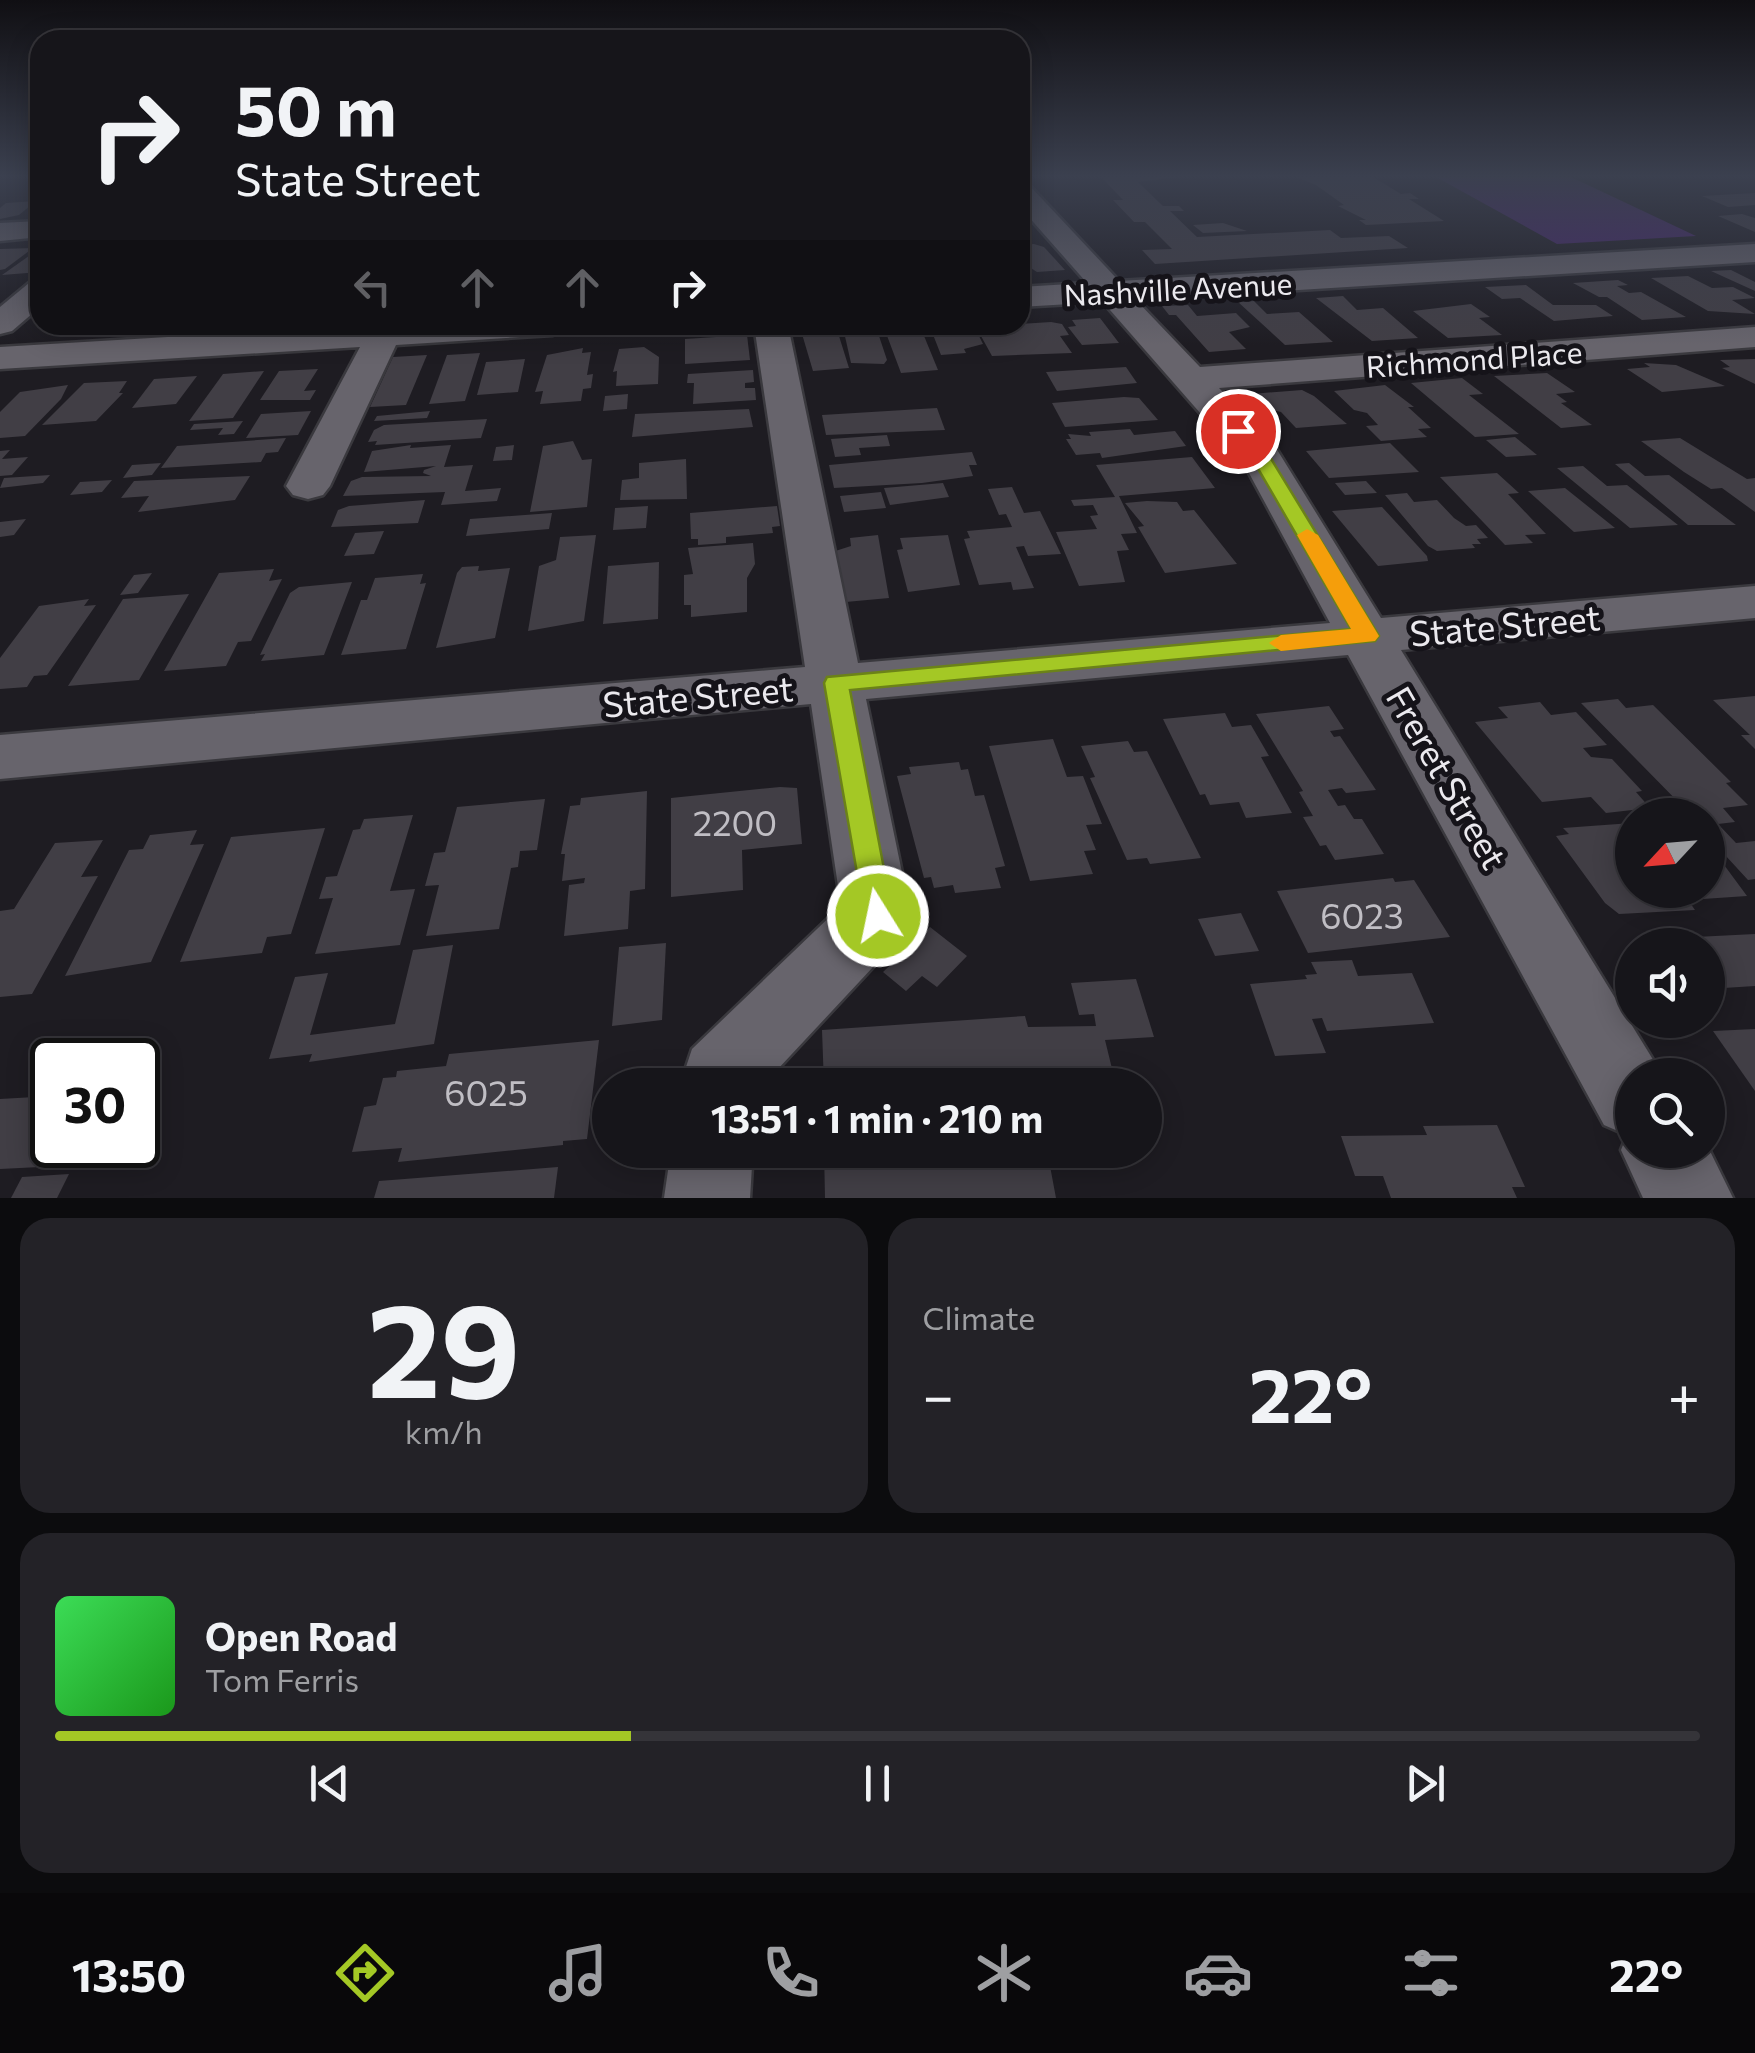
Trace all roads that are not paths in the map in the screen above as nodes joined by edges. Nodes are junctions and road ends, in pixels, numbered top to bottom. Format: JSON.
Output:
{"nodes":[{"id":1,"x":1039,"y":234,"type":"edge"},
{"id":2,"x":1755,"y":254,"type":"edge"},
{"id":3,"x":1113,"y":292,"type":"junction"},
{"id":4,"x":1030,"y":296,"type":"edge"},
{"id":5,"x":30,"y":298,"type":"edge"},
{"id":6,"x":0,"y":324,"type":"edge"},
{"id":7,"x":316,"y":335,"type":"edge"},
{"id":8,"x":383,"y":335,"type":"edge"},
{"id":9,"x":773,"y":335,"type":"edge"},
{"id":10,"x":1755,"y":337,"type":"edge"},
{"id":11,"x":0,"y":358,"type":"edge"},
{"id":12,"x":1192,"y":379,"type":"junction"},
{"id":13,"x":308,"y":486,"type":"dead end"},
{"id":14,"x":1755,"y":602,"type":"edge"},
{"id":15,"x":1367,"y":636,"type":"junction"},
{"id":16,"x":836,"y":683,"type":"junction"},
{"id":17,"x":0,"y":757,"type":"edge"},
{"id":18,"x":728,"y":1068,"type":"edge"},
{"id":19,"x":1615,"y":1068,"type":"edge"},
{"id":20,"x":710,"y":1168,"type":"edge"},
{"id":21,"x":1672,"y":1168,"type":"edge"},
{"id":22,"x":707,"y":1198,"type":"edge"},
{"id":23,"x":1690,"y":1198,"type":"edge"}],
"edges":[{"from":1,"to":3,"type":"street","name":"Freret Street"},
{"from":2,"to":3,"type":"street","name":"Nashville Avenue"},
{"from":3,"to":4,"type":"street","name":"Nashville Avenue"},
{"from":3,"to":12,"type":"street","name":"Freret Street"},
{"from":5,"to":6,"type":"street"},
{"from":7,"to":11,"type":"street"},
{"from":8,"to":13,"type":"street"},
{"from":9,"to":16,"type":"street"},
{"from":10,"to":12,"type":"street","name":"Richmond Place"},
{"from":12,"to":15,"type":"street","name":"Freret Street"},
{"from":14,"to":15,"type":"street","name":"State Street"},
{"from":15,"to":16,"type":"street","name":"State Street"},
{"from":15,"to":19,"type":"street","name":"Freret Street"},
{"from":16,"to":17,"type":"street","name":"State Street"},
{"from":16,"to":18,"type":"street"},
{"from":20,"to":22,"type":"street"},
{"from":21,"to":23,"type":"street"}]}
